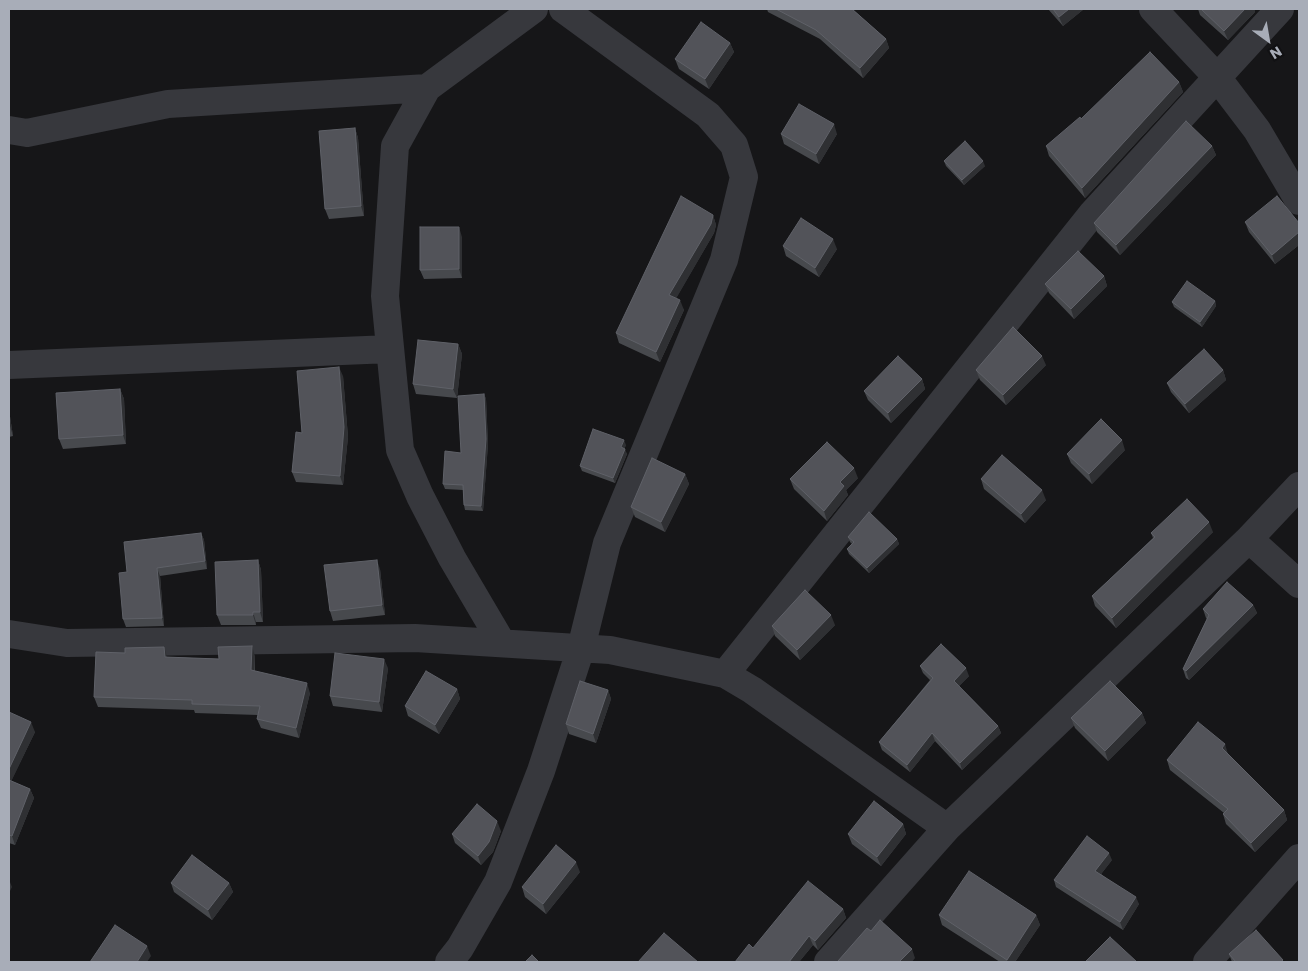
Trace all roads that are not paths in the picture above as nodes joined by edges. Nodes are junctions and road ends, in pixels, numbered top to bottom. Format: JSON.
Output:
{"nodes":[{"id":1,"x":534,"y":9,"type":"edge"},
{"id":2,"x":563,"y":9,"type":"edge"},
{"id":3,"x":1152,"y":9,"type":"edge"},
{"id":4,"x":1280,"y":9,"type":"edge"},
{"id":5,"x":1216,"y":76,"type":"junction"},
{"id":6,"x":427,"y":88,"type":"junction"},
{"id":7,"x":9,"y":130,"type":"edge"},
{"id":8,"x":1299,"y":201,"type":"edge"},
{"id":9,"x":390,"y":349,"type":"junction"},
{"id":10,"x":9,"y":365,"type":"edge"},
{"id":11,"x":1299,"y":486,"type":"edge"},
{"id":12,"x":1250,"y":539,"type":"junction"},
{"id":13,"x":1299,"y":584,"type":"edge"},
{"id":14,"x":9,"y":634,"type":"edge"},
{"id":15,"x":502,"y":643,"type":"junction"},
{"id":16,"x":581,"y":648,"type":"junction"},
{"id":17,"x":725,"y":674,"type":"junction"},
{"id":18,"x":947,"y":828,"type":"junction"},
{"id":19,"x":1299,"y":858,"type":"edge"},
{"id":20,"x":449,"y":962,"type":"edge"},
{"id":21,"x":828,"y":962,"type":"edge"},
{"id":22,"x":1207,"y":962,"type":"edge"}],
"edges":[{"from":1,"to":6,"type":"street"},
{"from":2,"to":16,"type":"street"},
{"from":3,"to":5,"type":"street"},
{"from":4,"to":5,"type":"street"},
{"from":5,"to":8,"type":"street"},
{"from":5,"to":17,"type":"street"},
{"from":6,"to":7,"type":"street"},
{"from":6,"to":9,"type":"street"},
{"from":9,"to":10,"type":"street"},
{"from":9,"to":15,"type":"street"},
{"from":11,"to":12,"type":"street"},
{"from":12,"to":13,"type":"street"},
{"from":12,"to":18,"type":"street"},
{"from":14,"to":15,"type":"street"},
{"from":15,"to":16,"type":"street"},
{"from":16,"to":17,"type":"street"},
{"from":16,"to":20,"type":"street"},
{"from":17,"to":18,"type":"street"},
{"from":18,"to":21,"type":"street"},
{"from":19,"to":22,"type":"street"}]}
